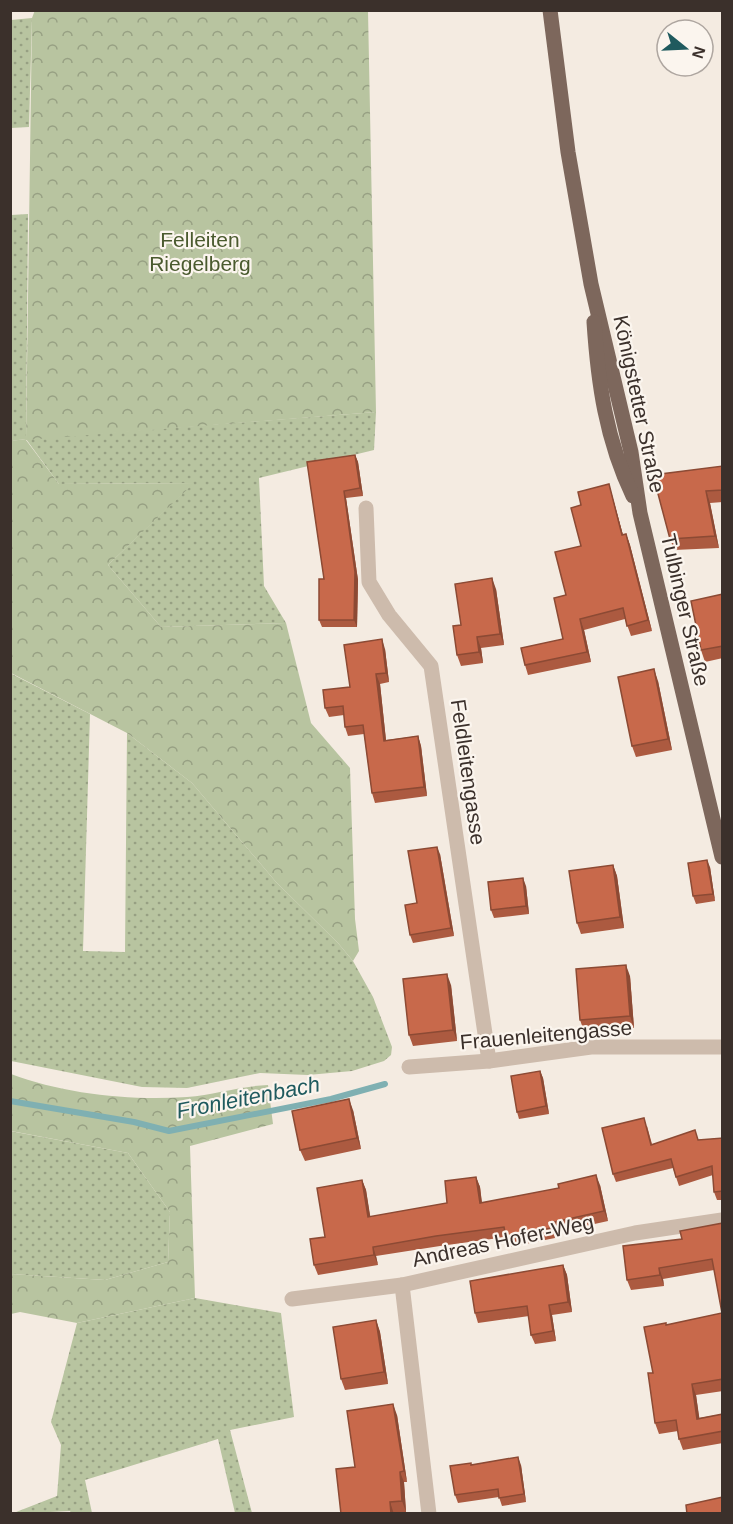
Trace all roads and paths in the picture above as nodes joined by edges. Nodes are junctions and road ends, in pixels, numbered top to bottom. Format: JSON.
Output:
{"nodes":[{"id":1,"x":550,"y":10,"type":"edge"},
{"id":2,"x":366,"y":508,"type":"dead end"},
{"id":3,"x":640,"y":513,"type":"joint"},
{"id":4,"x":723,"y":857,"type":"edge"},
{"id":5,"x":723,"y":1047,"type":"edge"},
{"id":6,"x":489,"y":1061,"type":"junction"},
{"id":7,"x":409,"y":1067,"type":"dead end"},
{"id":8,"x":723,"y":1220,"type":"edge"},
{"id":9,"x":402,"y":1285,"type":"junction"},
{"id":10,"x":292,"y":1299,"type":"dead end"},
{"id":11,"x":429,"y":1514,"type":"edge"}],
"edges":[{"from":1,"to":3,"type":"main road","name":"Königstetter Straße"},
{"from":2,"to":6,"type":"street","name":"Feldleitengasse"},
{"from":3,"to":4,"type":"main road","name":"Tulbinger Straße"},
{"from":5,"to":6,"type":"street","name":"Frauenleitengasse"},
{"from":6,"to":7,"type":"street","name":"Frauenleitengasse"},
{"from":8,"to":9,"type":"street","name":"Andreas Hofer-Weg"},
{"from":9,"to":10,"type":"street","name":"Andreas Hofer-Weg"},
{"from":9,"to":11,"type":"street"}]}
